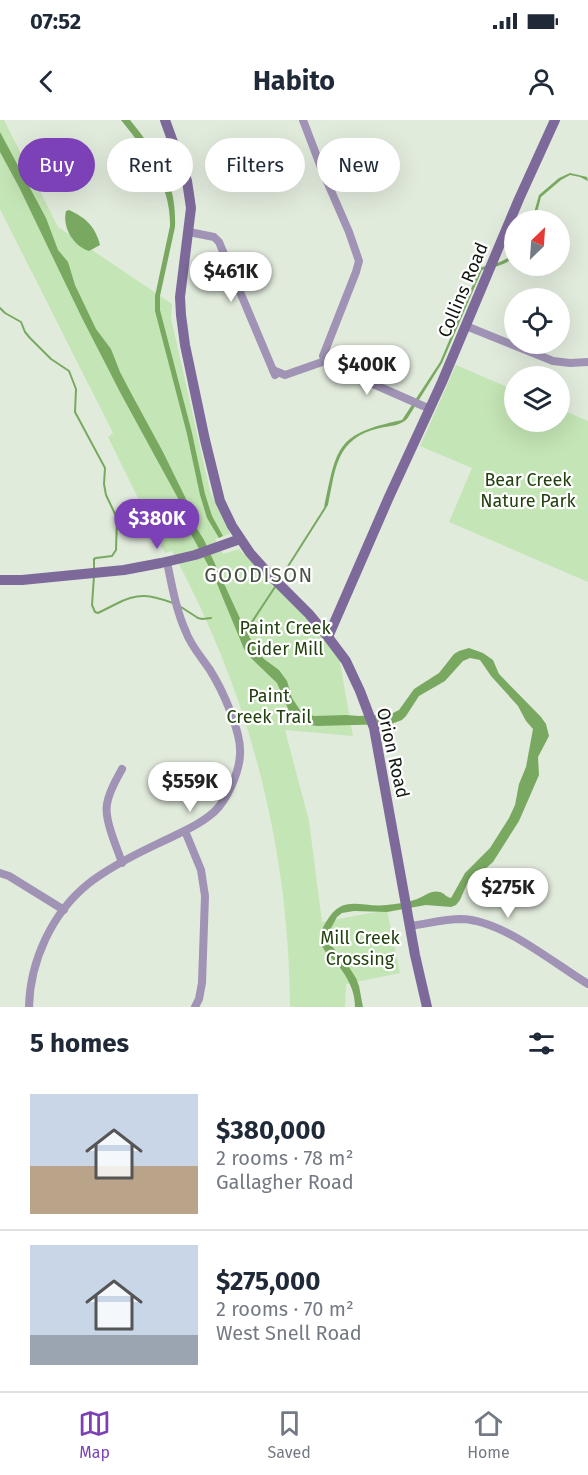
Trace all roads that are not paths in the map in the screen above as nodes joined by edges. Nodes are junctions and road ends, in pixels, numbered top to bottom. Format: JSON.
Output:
{"nodes":[{"id":1,"x":165,"y":120,"type":"edge"},
{"id":2,"x":303,"y":120,"type":"edge"},
{"id":3,"x":555,"y":120,"type":"edge"},
{"id":4,"x":189,"y":232,"type":"junction"},
{"id":5,"x":466,"y":326,"type":"junction"},
{"id":6,"x":325,"y":361,"type":"junction"},
{"id":7,"x":588,"y":362,"type":"edge"},
{"id":8,"x":430,"y":409,"type":"junction"},
{"id":9,"x":240,"y":539,"type":"junction"},
{"id":10,"x":167,"y":562,"type":"junction"},
{"id":11,"x":0,"y":580,"type":"edge"},
{"id":12,"x":328,"y":637,"type":"junction"},
{"id":13,"x":122,"y":769,"type":"dead end"},
{"id":14,"x":185,"y":831,"type":"junction"},
{"id":15,"x":122,"y":863,"type":"junction"},
{"id":16,"x":0,"y":873,"type":"edge"},
{"id":17,"x":64,"y":910,"type":"junction"},
{"id":18,"x":410,"y":926,"type":"junction"},
{"id":19,"x":588,"y":984,"type":"edge"},
{"id":20,"x":29,"y":1007,"type":"edge"},
{"id":21,"x":195,"y":1007,"type":"edge"},
{"id":22,"x":427,"y":1007,"type":"edge"}],
"edges":[{"from":1,"to":4,"type":"street","name":"Orion Road"},
{"from":2,"to":6,"type":"street"},
{"from":3,"to":5,"type":"street","name":"Collins Road"},
{"from":4,"to":6,"type":"street"},
{"from":4,"to":9,"type":"street","name":"Orion Road"},
{"from":5,"to":7,"type":"street"},
{"from":5,"to":8,"type":"street","name":"Collins Road"},
{"from":6,"to":8,"type":"street"},
{"from":8,"to":12,"type":"street","name":"Collins Road"},
{"from":9,"to":10,"type":"street"},
{"from":9,"to":12,"type":"street","name":"Orion Road"},
{"from":10,"to":11,"type":"street"},
{"from":10,"to":14,"type":"street"},
{"from":12,"to":18,"type":"street","name":"Orion Road"},
{"from":13,"to":15,"type":"street"},
{"from":14,"to":15,"type":"street"},
{"from":14,"to":21,"type":"street"},
{"from":15,"to":17,"type":"street"},
{"from":16,"to":17,"type":"street"},
{"from":17,"to":20,"type":"street"},
{"from":18,"to":19,"type":"street"},
{"from":18,"to":22,"type":"street","name":"Orion Road"}]}
